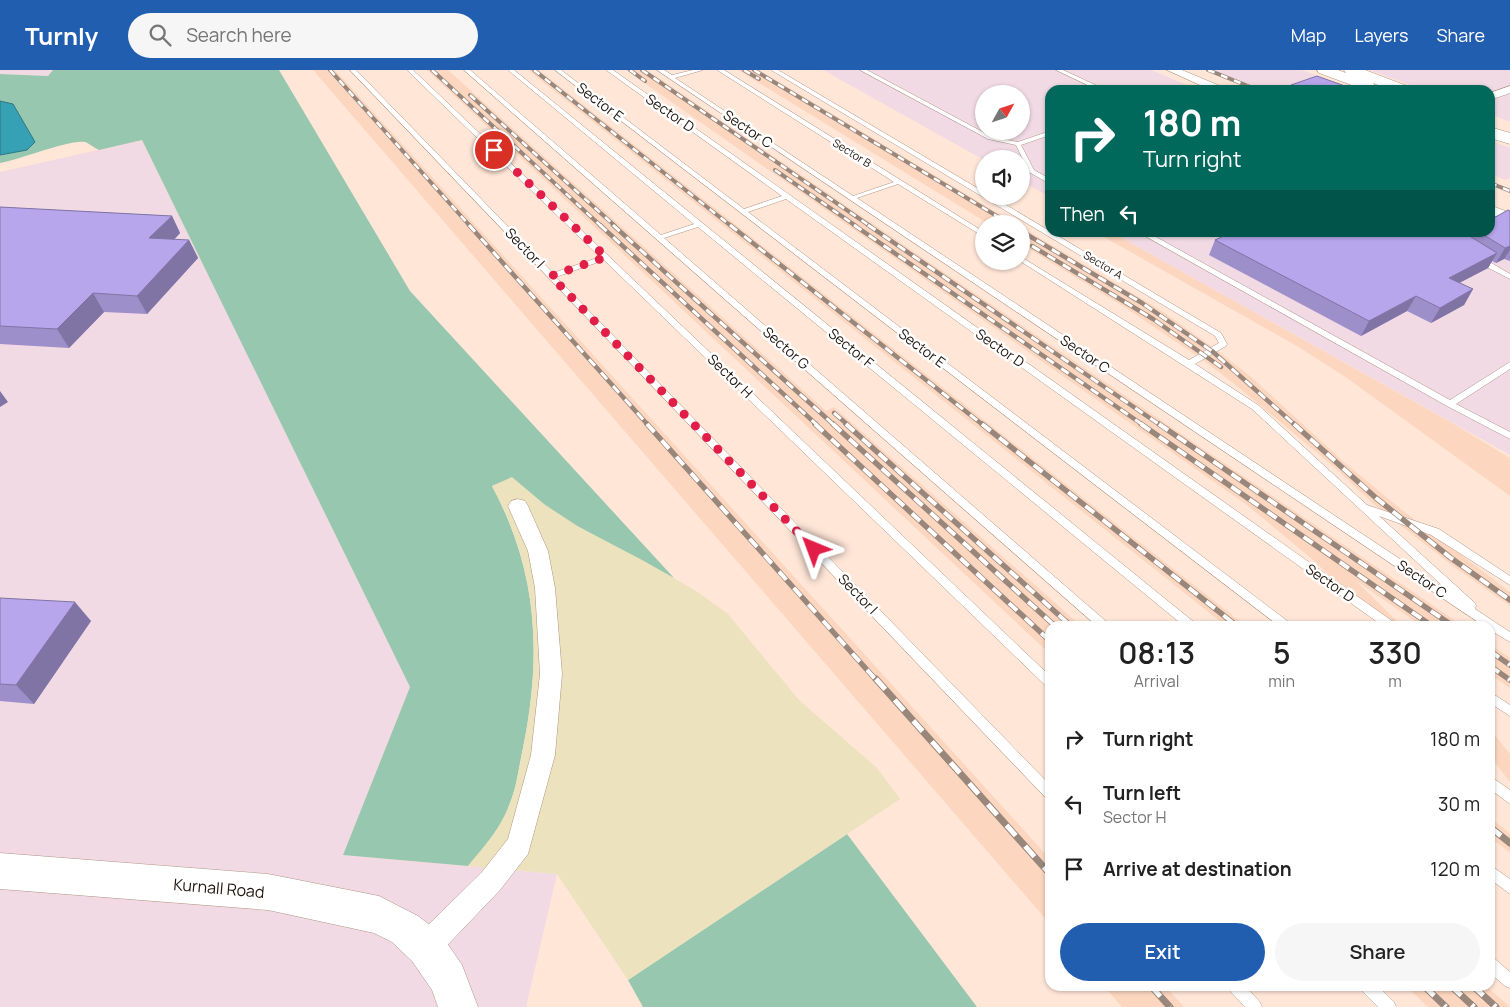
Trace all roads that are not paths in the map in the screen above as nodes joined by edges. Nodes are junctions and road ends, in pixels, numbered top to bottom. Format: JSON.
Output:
{"nodes":[{"id":1,"x":354,"y":70,"type":"edge"},
{"id":2,"x":410,"y":70,"type":"edge"},
{"id":3,"x":467,"y":70,"type":"edge"},
{"id":4,"x":511,"y":70,"type":"edge"},
{"id":5,"x":558,"y":70,"type":"edge"},
{"id":6,"x":609,"y":70,"type":"edge"},
{"id":7,"x":660,"y":70,"type":"edge"},
{"id":8,"x":700,"y":70,"type":"edge"},
{"id":9,"x":720,"y":70,"type":"edge"},
{"id":10,"x":774,"y":70,"type":"edge"},
{"id":11,"x":862,"y":70,"type":"edge"},
{"id":12,"x":1059,"y":70,"type":"edge"},
{"id":13,"x":1157,"y":70,"type":"edge"},
{"id":14,"x":1172,"y":70,"type":"edge"},
{"id":15,"x":1324,"y":70,"type":"edge"},
{"id":16,"x":1350,"y":70,"type":"edge"},
{"id":17,"x":672,"y":77,"type":"junction"},
{"id":18,"x":1092,"y":85,"type":"edge"},
{"id":19,"x":1193,"y":85,"type":"edge"},
{"id":20,"x":1209,"y":85,"type":"edge"},
{"id":21,"x":1364,"y":85,"type":"edge"},
{"id":22,"x":1391,"y":85,"type":"edge"},
{"id":23,"x":1510,"y":90,"type":"edge"},
{"id":24,"x":1495,"y":96,"type":"edge"},
{"id":25,"x":1495,"y":123,"type":"edge"},
{"id":26,"x":1510,"y":129,"type":"edge"},
{"id":27,"x":1495,"y":134,"type":"edge"},
{"id":28,"x":1045,"y":135,"type":"edge"},
{"id":29,"x":1510,"y":139,"type":"edge"},
{"id":30,"x":1018,"y":144,"type":"junction"},
{"id":31,"x":1045,"y":179,"type":"edge"},
{"id":32,"x":899,"y":182,"type":"junction"},
{"id":33,"x":975,"y":189,"type":"edge"},
{"id":34,"x":787,"y":196,"type":"junction"},
{"id":35,"x":852,"y":198,"type":"junction"},
{"id":36,"x":1495,"y":203,"type":"edge"},
{"id":37,"x":1002,"y":205,"type":"edge"},
{"id":38,"x":1510,"y":210,"type":"edge"},
{"id":39,"x":743,"y":211,"type":"junction"},
{"id":40,"x":1495,"y":211,"type":"edge"},
{"id":41,"x":1510,"y":218,"type":"edge"},
{"id":42,"x":700,"y":224,"type":"junction"},
{"id":43,"x":975,"y":229,"type":"edge"},
{"id":44,"x":1045,"y":231,"type":"edge"},
{"id":45,"x":1055,"y":237,"type":"edge"},
{"id":46,"x":1150,"y":237,"type":"edge"},
{"id":47,"x":659,"y":238,"type":"junction"},
{"id":48,"x":1474,"y":256,"type":"edge"},
{"id":49,"x":606,"y":257,"type":"junction"},
{"id":50,"x":1030,"y":265,"type":"edge"},
{"id":51,"x":551,"y":276,"type":"junction"},
{"id":52,"x":1510,"y":277,"type":"edge"},
{"id":53,"x":1189,"y":364,"type":"junction"},
{"id":54,"x":1510,"y":366,"type":"edge"},
{"id":55,"x":1450,"y":404,"type":"junction"},
{"id":56,"x":1510,"y":436,"type":"edge"},
{"id":57,"x":518,"y":506,"type":"dead end"},
{"id":58,"x":1364,"y":507,"type":"junction"},
{"id":59,"x":1510,"y":581,"type":"edge"},
{"id":60,"x":1098,"y":621,"type":"edge"},
{"id":61,"x":1185,"y":621,"type":"edge"},
{"id":62,"x":1279,"y":621,"type":"edge"},
{"id":63,"x":1384,"y":621,"type":"edge"},
{"id":64,"x":1485,"y":621,"type":"edge"},
{"id":65,"x":1487,"y":621,"type":"edge"},
{"id":66,"x":1495,"y":628,"type":"edge"},
{"id":67,"x":1510,"y":638,"type":"edge"},
{"id":68,"x":1045,"y":678,"type":"edge"},
{"id":69,"x":1495,"y":700,"type":"edge"},
{"id":70,"x":1510,"y":711,"type":"edge"},
{"id":71,"x":1495,"y":786,"type":"edge"},
{"id":72,"x":1045,"y":789,"type":"edge"},
{"id":73,"x":1510,"y":798,"type":"edge"},
{"id":74,"x":0,"y":870,"type":"edge"},
{"id":75,"x":1495,"y":875,"type":"edge"},
{"id":76,"x":1510,"y":887,"type":"edge"},
{"id":77,"x":426,"y":947,"type":"junction"},
{"id":78,"x":1495,"y":968,"type":"edge"},
{"id":79,"x":1510,"y":982,"type":"edge"},
{"id":80,"x":1240,"y":991,"type":"edge"},
{"id":81,"x":1372,"y":991,"type":"edge"},
{"id":82,"x":458,"y":1007,"type":"edge"},
{"id":83,"x":1255,"y":1007,"type":"edge"},
{"id":84,"x":1388,"y":1007,"type":"edge"}],
"edges":[{"from":1,"to":51,"type":"lane","name":"Sector I"},
{"from":2,"to":49,"type":"lane","name":"Sector H"},
{"from":3,"to":47,"type":"lane","name":"Sector G"},
{"from":4,"to":42,"type":"lane","name":"Sector F"},
{"from":5,"to":39,"type":"lane","name":"Sector E"},
{"from":6,"to":34,"type":"lane","name":"Sector D"},
{"from":7,"to":17,"type":"lane","name":"Sector C"},
{"from":8,"to":17,"type":"lane"},
{"from":9,"to":32,"type":"lane","name":"Sector B"},
{"from":10,"to":33,"type":"lane","name":"Sector A"},
{"from":11,"to":30,"type":"lane"},
{"from":12,"to":18,"type":"lane"},
{"from":13,"to":19,"type":"street"},
{"from":14,"to":20,"type":"street"},
{"from":15,"to":21,"type":"street"},
{"from":16,"to":22,"type":"street"},
{"from":17,"to":35,"type":"lane","name":"Sector C"},
{"from":23,"to":24,"type":"street"},
{"from":25,"to":26,"type":"street"},
{"from":27,"to":29,"type":"street"},
{"from":28,"to":30,"type":"lane"},
{"from":30,"to":31,"type":"lane"},
{"from":32,"to":35,"type":"lane"},
{"from":32,"to":43,"type":"lane","name":"Sector B"},
{"from":34,"to":39,"type":"lane"},
{"from":34,"to":63,"type":"lane","name":"Sector D"},
{"from":35,"to":64,"type":"lane","name":"Sector C"},
{"from":36,"to":38,"type":"street"},
{"from":37,"to":44,"type":"lane","name":"Sector A"},
{"from":39,"to":62,"type":"lane","name":"Sector E"},
{"from":40,"to":41,"type":"street"},
{"from":42,"to":47,"type":"lane"},
{"from":42,"to":61,"type":"lane","name":"Sector F"},
{"from":45,"to":53,"type":"lane","name":"Sector A"},
{"from":46,"to":55,"type":"lane"},
{"from":47,"to":60,"type":"lane","name":"Sector G"},
{"from":48,"to":52,"type":"lane"},
{"from":49,"to":51,"type":"lane"},
{"from":49,"to":68,"type":"lane","name":"Sector H"},
{"from":50,"to":53,"type":"lane"},
{"from":51,"to":72,"type":"lane","name":"Sector I"},
{"from":53,"to":58,"type":"lane"},
{"from":54,"to":55,"type":"lane"},
{"from":55,"to":56,"type":"lane"},
{"from":57,"to":77,"type":"street"},
{"from":58,"to":59,"type":"lane"},
{"from":58,"to":65,"type":"lane"},
{"from":66,"to":67,"type":"lane","name":"Sector C"},
{"from":69,"to":70,"type":"lane"},
{"from":71,"to":73,"type":"lane"},
{"from":74,"to":77,"type":"street","name":"Kurnall Road"},
{"from":75,"to":76,"type":"lane"},
{"from":77,"to":82,"type":"street","name":"Kurnall Road"},
{"from":78,"to":79,"type":"lane"},
{"from":80,"to":83,"type":"lane"},
{"from":81,"to":84,"type":"lane"}]}
